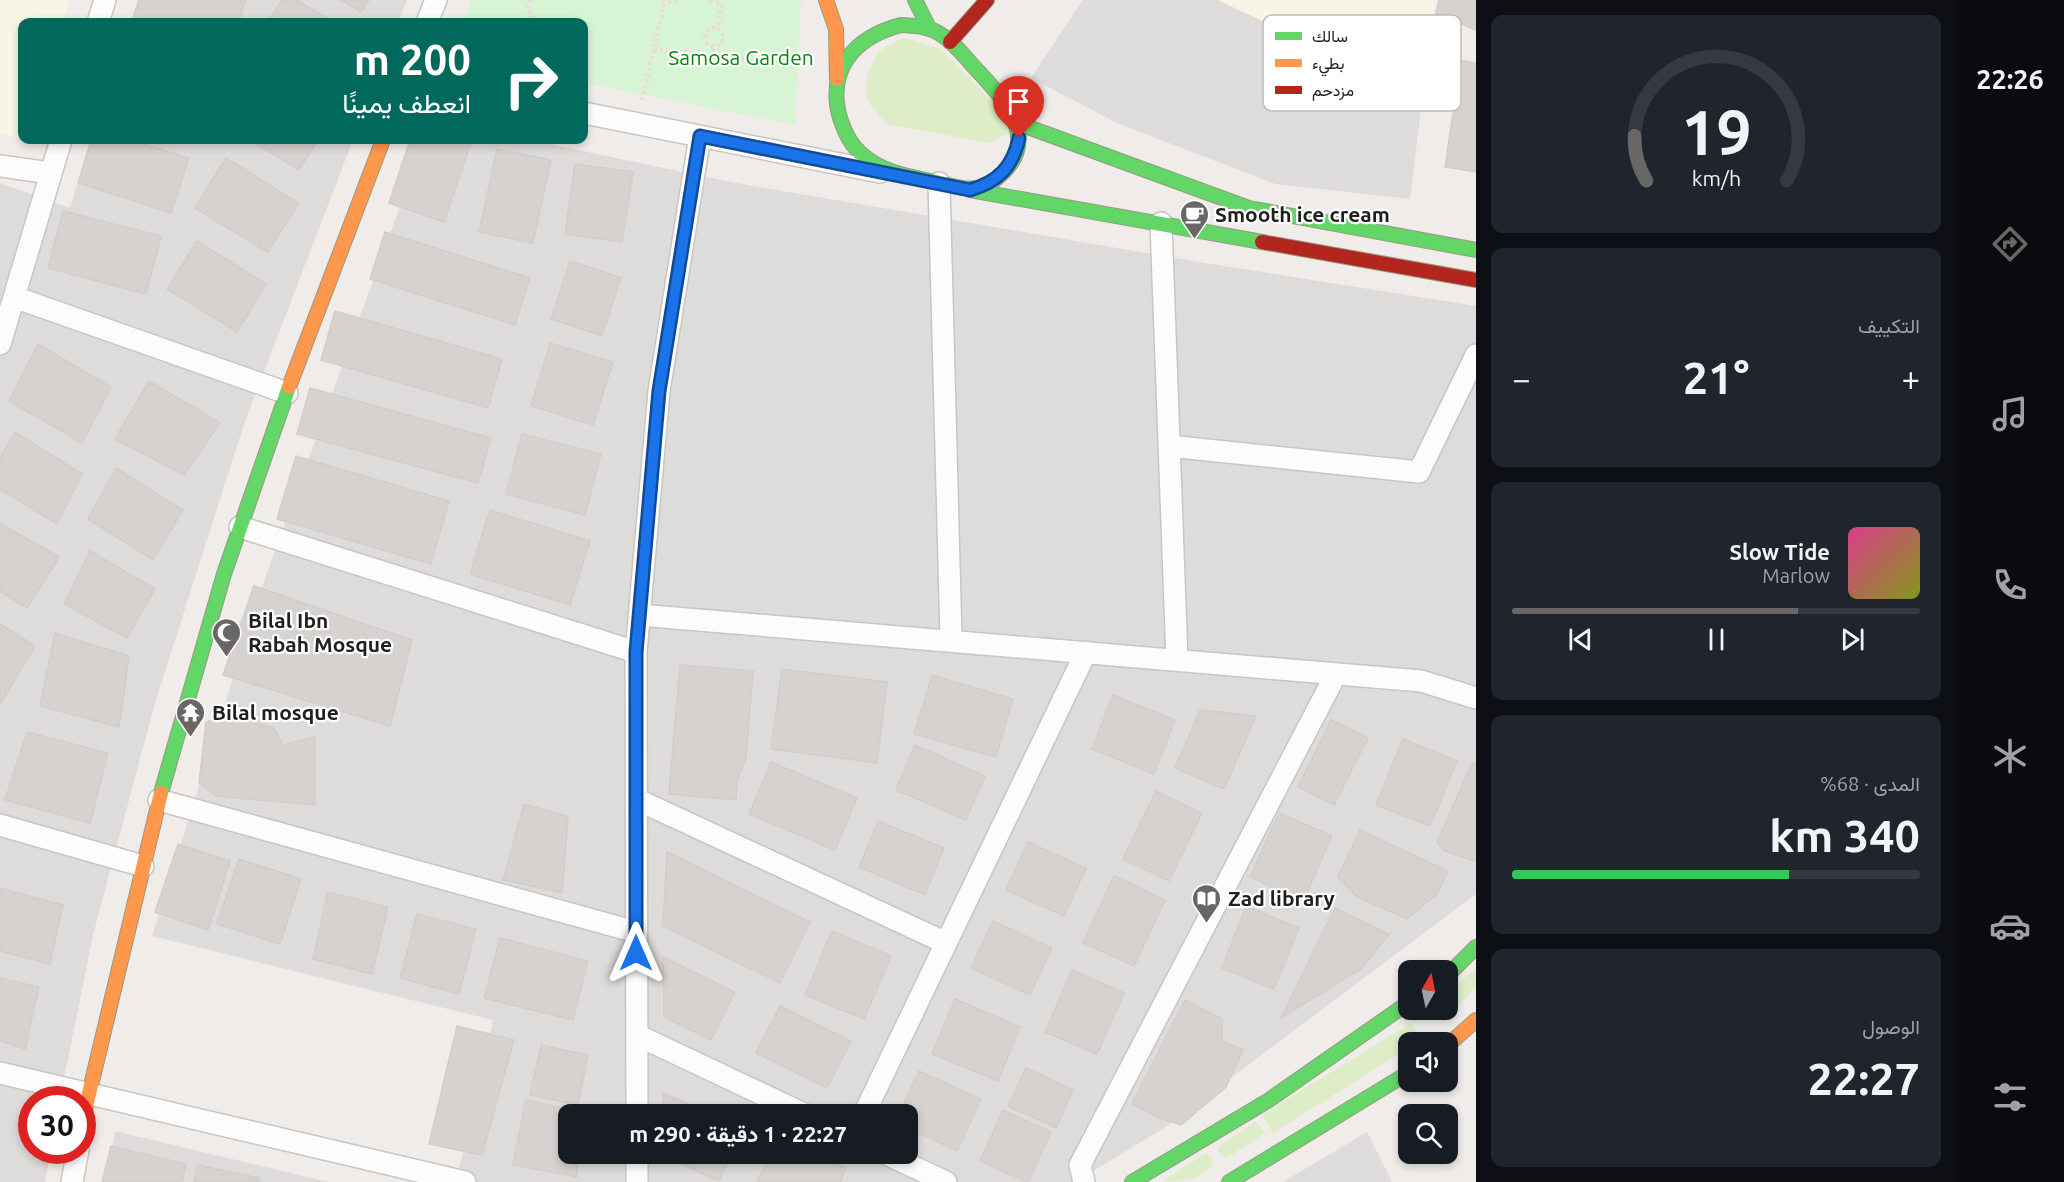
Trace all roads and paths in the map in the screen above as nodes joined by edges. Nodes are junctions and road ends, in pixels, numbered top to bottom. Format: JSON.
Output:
{"nodes":[{"id":1,"x":105,"y":0,"type":"edge"},
{"id":2,"x":436,"y":0,"type":"edge"},
{"id":3,"x":530,"y":0,"type":"edge"},
{"id":4,"x":678,"y":0,"type":"edge"},
{"id":5,"x":711,"y":0,"type":"edge"},
{"id":6,"x":826,"y":0,"type":"edge"},
{"id":7,"x":915,"y":0,"type":"edge"},
{"id":8,"x":987,"y":0,"type":"edge"},
{"id":9,"x":664,"y":1,"type":"edge"},
{"id":10,"x":99,"y":18,"type":"edge"},
{"id":11,"x":429,"y":18,"type":"edge"},
{"id":12,"x":534,"y":18,"type":"edge"},
{"id":13,"x":718,"y":28,"type":"junction"},
{"id":14,"x":929,"y":28,"type":"junction"},
{"id":15,"x":950,"y":42,"type":"junction"},
{"id":16,"x":714,"y":46,"type":"junction"},
{"id":17,"x":654,"y":50,"type":"junction"},
{"id":18,"x":751,"y":58,"type":"dead end"},
{"id":19,"x":711,"y":60,"type":"junction"},
{"id":20,"x":837,"y":82,"type":"junction"},
{"id":21,"x":588,"y":114,"type":"edge"},
{"id":22,"x":1017,"y":123,"type":"junction"},
{"id":23,"x":637,"y":124,"type":"junction"},
{"id":24,"x":700,"y":136,"type":"junction"},
{"id":25,"x":60,"y":144,"type":"edge"},
{"id":26,"x":381,"y":144,"type":"edge"},
{"id":27,"x":0,"y":166,"type":"edge"},
{"id":28,"x":50,"y":173,"type":"junction"},
{"id":29,"x":894,"y":174,"type":"junction"},
{"id":30,"x":939,"y":183,"type":"junction"},
{"id":31,"x":970,"y":190,"type":"junction"},
{"id":32,"x":1161,"y":223,"type":"junction"},
{"id":33,"x":1476,"y":250,"type":"edge"},
{"id":34,"x":1476,"y":280,"type":"edge"},
{"id":35,"x":14,"y":297,"type":"junction"},
{"id":36,"x":0,"y":344,"type":"edge"},
{"id":37,"x":1476,"y":355,"type":"edge"},
{"id":38,"x":286,"y":393,"type":"junction"},
{"id":39,"x":1169,"y":446,"type":"junction"},
{"id":40,"x":240,"y":527,"type":"junction"},
{"id":41,"x":639,"y":615,"type":"junction"},
{"id":42,"x":951,"y":639,"type":"junction"},
{"id":43,"x":636,"y":652,"type":"junction"},
{"id":44,"x":1086,"y":652,"type":"junction"},
{"id":45,"x":1177,"y":660,"type":"junction"},
{"id":46,"x":1336,"y":674,"type":"junction"},
{"id":47,"x":1476,"y":698,"type":"edge"},
{"id":48,"x":636,"y":799,"type":"junction"},
{"id":49,"x":159,"y":800,"type":"junction"},
{"id":50,"x":0,"y":825,"type":"edge"},
{"id":51,"x":143,"y":866,"type":"junction"},
{"id":52,"x":636,"y":932,"type":"junction"},
{"id":53,"x":946,"y":943,"type":"junction"},
{"id":54,"x":1476,"y":947,"type":"edge"},
{"id":55,"x":1458,"y":965,"type":"edge"},
{"id":56,"x":1398,"y":1010,"type":"edge"},
{"id":57,"x":1474,"y":1030,"type":"edge"},
{"id":58,"x":636,"y":1035,"type":"junction"},
{"id":59,"x":1458,"y":1039,"type":"edge"},
{"id":60,"x":0,"y":1073,"type":"edge"},
{"id":61,"x":1398,"y":1079,"type":"edge"},
{"id":62,"x":57,"y":1086,"type":"edge"},
{"id":63,"x":90,"y":1086,"type":"edge"},
{"id":64,"x":96,"y":1095,"type":"edge"},
{"id":65,"x":637,"y":1104,"type":"edge"},
{"id":66,"x":783,"y":1104,"type":"edge"},
{"id":67,"x":869,"y":1104,"type":"edge"},
{"id":68,"x":75,"y":1164,"type":"edge"},
{"id":69,"x":637,"y":1164,"type":"edge"},
{"id":70,"x":907,"y":1164,"type":"edge"},
{"id":71,"x":399,"y":1174,"type":"edge"},
{"id":72,"x":72,"y":1182,"type":"edge"},
{"id":73,"x":465,"y":1182,"type":"edge"},
{"id":74,"x":637,"y":1182,"type":"edge"},
{"id":75,"x":946,"y":1182,"type":"edge"},
{"id":76,"x":1084,"y":1182,"type":"edge"},
{"id":77,"x":1132,"y":1182,"type":"edge"},
{"id":78,"x":1228,"y":1182,"type":"edge"}],
"edges":[{"from":1,"to":10,"type":"street"},
{"from":2,"to":11,"type":"street"},
{"from":3,"to":12,"type":"path"},
{"from":4,"to":9,"type":"path"},
{"from":5,"to":13,"type":"path"},
{"from":6,"to":20,"type":"street"},
{"from":7,"to":14,"type":"street"},
{"from":8,"to":15,"type":"street"},
{"from":9,"to":17,"type":"path"},
{"from":13,"to":16,"type":"path"},
{"from":13,"to":16,"type":"path"},
{"from":14,"to":15,"type":"street"},
{"from":14,"to":20,"type":"street"},
{"from":15,"to":22,"type":"street"},
{"from":16,"to":19,"type":"path"},
{"from":17,"to":19,"type":"path"},
{"from":17,"to":23,"type":"path"},
{"from":18,"to":19,"type":"path"},
{"from":20,"to":29,"type":"street"},
{"from":21,"to":23,"type":"street"},
{"from":22,"to":31,"type":"street"},
{"from":22,"to":33,"type":"street"},
{"from":23,"to":24,"type":"street"},
{"from":24,"to":29,"type":"street"},
{"from":24,"to":41,"type":"street"},
{"from":25,"to":28,"type":"street"},
{"from":26,"to":38,"type":"street"},
{"from":27,"to":28,"type":"street"},
{"from":28,"to":35,"type":"street"},
{"from":29,"to":30,"type":"street"},
{"from":30,"to":31,"type":"street"},
{"from":30,"to":42,"type":"street"},
{"from":31,"to":32,"type":"street"},
{"from":32,"to":34,"type":"street"},
{"from":32,"to":39,"type":"street"},
{"from":35,"to":36,"type":"street"},
{"from":35,"to":38,"type":"street"},
{"from":37,"to":39,"type":"street"},
{"from":38,"to":40,"type":"street"},
{"from":39,"to":45,"type":"street"},
{"from":40,"to":43,"type":"street"},
{"from":40,"to":49,"type":"street"},
{"from":41,"to":42,"type":"street"},
{"from":41,"to":43,"type":"street"},
{"from":42,"to":44,"type":"street"},
{"from":43,"to":48,"type":"street"},
{"from":44,"to":45,"type":"street"},
{"from":44,"to":53,"type":"street"},
{"from":45,"to":46,"type":"street"},
{"from":46,"to":47,"type":"street"},
{"from":46,"to":76,"type":"street"},
{"from":48,"to":52,"type":"street"},
{"from":48,"to":53,"type":"street"},
{"from":49,"to":51,"type":"street"},
{"from":49,"to":52,"type":"street"},
{"from":50,"to":51,"type":"street"},
{"from":51,"to":63,"type":"street"},
{"from":52,"to":58,"type":"street"},
{"from":53,"to":67,"type":"street"},
{"from":54,"to":55,"type":"street"},
{"from":56,"to":77,"type":"street"},
{"from":57,"to":59,"type":"street"},
{"from":58,"to":65,"type":"street"},
{"from":58,"to":66,"type":"street"},
{"from":60,"to":62,"type":"street"},
{"from":61,"to":78,"type":"street"},
{"from":64,"to":71,"type":"street"},
{"from":68,"to":72,"type":"street"},
{"from":69,"to":74,"type":"street"},
{"from":70,"to":75,"type":"street"},
{"from":71,"to":73,"type":"street"}]}
